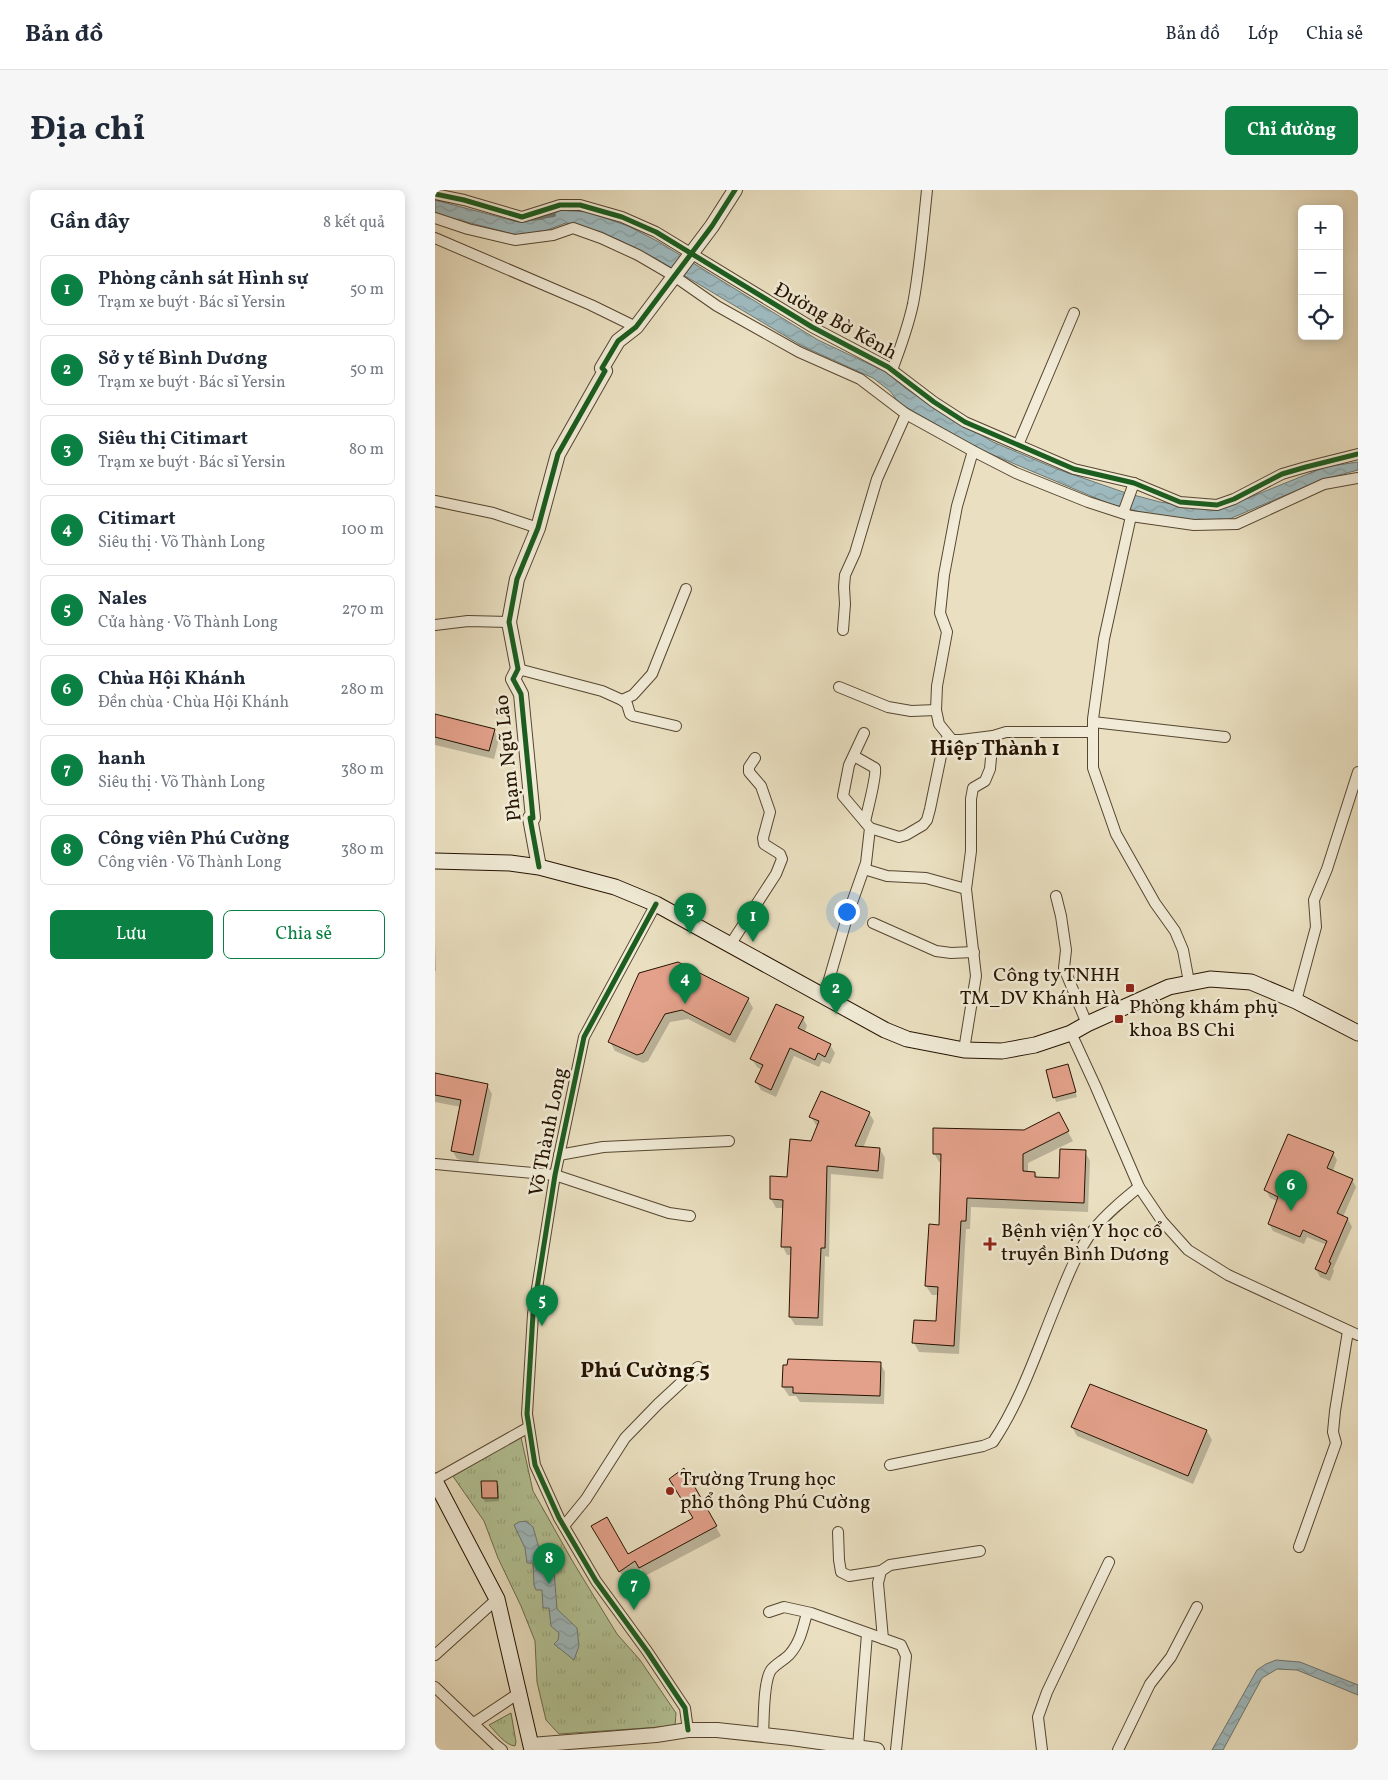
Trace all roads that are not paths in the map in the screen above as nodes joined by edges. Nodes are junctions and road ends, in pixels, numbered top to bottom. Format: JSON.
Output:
{"nodes":[{"id":1,"x":735,"y":190,"type":"edge"},
{"id":2,"x":927,"y":190,"type":"edge"},
{"id":3,"x":435,"y":194,"type":"edge"},
{"id":4,"x":435,"y":218,"type":"edge"},
{"id":5,"x":435,"y":238,"type":"edge"},
{"id":6,"x":691,"y":253,"type":"junction"},
{"id":7,"x":674,"y":276,"type":"junction"},
{"id":8,"x":1074,"y":313,"type":"dead end"},
{"id":9,"x":636,"y":327,"type":"junction"},
{"id":10,"x":892,"y":370,"type":"junction"},
{"id":11,"x":906,"y":414,"type":"junction"},
{"id":12,"x":1018,"y":445,"type":"junction"},
{"id":13,"x":973,"y":451,"type":"junction"},
{"id":14,"x":1358,"y":454,"type":"edge"},
{"id":15,"x":1358,"y":478,"type":"edge"},
{"id":16,"x":1133,"y":486,"type":"junction"},
{"id":17,"x":435,"y":501,"type":"edge"},
{"id":18,"x":1126,"y":513,"type":"junction"},
{"id":19,"x":538,"y":528,"type":"junction"},
{"id":20,"x":687,"y":589,"type":"dead end"},
{"id":21,"x":509,"y":622,"type":"junction"},
{"id":22,"x":435,"y":624,"type":"edge"},
{"id":23,"x":843,"y":630,"type":"dead end"},
{"id":24,"x":518,"y":669,"type":"junction"},
{"id":25,"x":839,"y":687,"type":"dead end"},
{"id":26,"x":622,"y":700,"type":"junction"},
{"id":27,"x":935,"y":710,"type":"junction"},
{"id":28,"x":676,"y":726,"type":"dead end"},
{"id":29,"x":1093,"y":727,"type":"junction"},
{"id":30,"x":864,"y":733,"type":"dead end"},
{"id":31,"x":949,"y":736,"type":"junction"},
{"id":32,"x":993,"y":736,"type":"junction"},
{"id":33,"x":1225,"y":737,"type":"dead end"},
{"id":34,"x":854,"y":756,"type":"junction"},
{"id":35,"x":755,"y":758,"type":"dead end"},
{"id":36,"x":1358,"y":772,"type":"edge"},
{"id":37,"x":868,"y":825,"type":"junction"},
{"id":38,"x":435,"y":861,"type":"edge"},
{"id":39,"x":539,"y":866,"type":"junction"},
{"id":40,"x":864,"y":869,"type":"junction"},
{"id":41,"x":966,"y":889,"type":"junction"},
{"id":42,"x":1056,"y":896,"type":"dead end"},
{"id":43,"x":656,"y":904,"type":"junction"},
{"id":44,"x":873,"y":923,"type":"dead end"},
{"id":45,"x":730,"y":945,"type":"junction"},
{"id":46,"x":974,"y":952,"type":"junction"},
{"id":47,"x":1189,"y":982,"type":"junction"},
{"id":48,"x":824,"y":997,"type":"junction"},
{"id":49,"x":1296,"y":1001,"type":"junction"},
{"id":50,"x":1087,"y":1024,"type":"junction"},
{"id":51,"x":1071,"y":1033,"type":"junction"},
{"id":52,"x":1358,"y":1033,"type":"edge"},
{"id":53,"x":964,"y":1050,"type":"junction"},
{"id":54,"x":729,"y":1141,"type":"dead end"},
{"id":55,"x":559,"y":1155,"type":"junction"},
{"id":56,"x":435,"y":1164,"type":"edge"},
{"id":57,"x":555,"y":1175,"type":"junction"},
{"id":58,"x":1139,"y":1188,"type":"junction"},
{"id":59,"x":690,"y":1216,"type":"dead end"},
{"id":60,"x":1354,"y":1331,"type":"edge"},
{"id":61,"x":698,"y":1367,"type":"dead end"},
{"id":62,"x":529,"y":1427,"type":"junction"},
{"id":63,"x":890,"y":1465,"type":"dead end"},
{"id":64,"x":435,"y":1481,"type":"edge"},
{"id":65,"x":564,"y":1526,"type":"junction"},
{"id":66,"x":838,"y":1532,"type":"dead end"},
{"id":67,"x":1299,"y":1546,"type":"dead end"},
{"id":68,"x":980,"y":1551,"type":"dead end"},
{"id":69,"x":1109,"y":1562,"type":"dead end"},
{"id":70,"x":881,"y":1571,"type":"junction"},
{"id":71,"x":497,"y":1600,"type":"junction"},
{"id":72,"x":1197,"y":1607,"type":"dead end"},
{"id":73,"x":769,"y":1612,"type":"dead end"},
{"id":74,"x":807,"y":1613,"type":"junction"},
{"id":75,"x":867,"y":1634,"type":"junction"},
{"id":76,"x":883,"y":1639,"type":"junction"},
{"id":77,"x":435,"y":1655,"type":"edge"},
{"id":78,"x":435,"y":1687,"type":"edge"},
{"id":79,"x":519,"y":1693,"type":"junction"},
{"id":80,"x":474,"y":1723,"type":"junction"},
{"id":81,"x":688,"y":1730,"type":"junction"},
{"id":82,"x":763,"y":1735,"type":"junction"},
{"id":83,"x":531,"y":1747,"type":"edge"},
{"id":84,"x":857,"y":1747,"type":"junction"},
{"id":85,"x":502,"y":1750,"type":"edge"},
{"id":86,"x":877,"y":1750,"type":"edge"},
{"id":87,"x":896,"y":1750,"type":"edge"},
{"id":88,"x":1042,"y":1750,"type":"edge"},
{"id":89,"x":1118,"y":1750,"type":"edge"}],
"edges":[{"from":1,"to":6,"type":"street"},
{"from":2,"to":10,"type":"street"},
{"from":3,"to":6,"type":"street","name":"Đường Bờ Kênh"},
{"from":4,"to":7,"type":"street"},
{"from":5,"to":9,"type":"street"},
{"from":6,"to":7,"type":"street","name":"Phạm Ngũ Lão"},
{"from":6,"to":10,"type":"street","name":"Đường Bờ Kênh"},
{"from":7,"to":9,"type":"street","name":"Phạm Ngũ Lão"},
{"from":7,"to":11,"type":"street"},
{"from":8,"to":12,"type":"street"},
{"from":9,"to":19,"type":"street","name":"Phạm Ngũ Lão"},
{"from":10,"to":12,"type":"street","name":"Đường Bờ Kênh"},
{"from":11,"to":13,"type":"street"},
{"from":11,"to":23,"type":"street"},
{"from":12,"to":16,"type":"street","name":"Đường Bờ Kênh"},
{"from":13,"to":18,"type":"street"},
{"from":13,"to":27,"type":"street"},
{"from":14,"to":16,"type":"street","name":"Đường Bờ Kênh"},
{"from":15,"to":18,"type":"street"},
{"from":16,"to":18,"type":"street"},
{"from":17,"to":19,"type":"street"},
{"from":18,"to":29,"type":"street"},
{"from":19,"to":21,"type":"street","name":"Phạm Ngũ Lão"},
{"from":20,"to":26,"type":"street"},
{"from":21,"to":22,"type":"street"},
{"from":21,"to":24,"type":"street","name":"Phạm Ngũ Lão"},
{"from":24,"to":26,"type":"street"},
{"from":24,"to":39,"type":"street","name":"Phạm Ngũ Lão"},
{"from":25,"to":27,"type":"street"},
{"from":26,"to":28,"type":"street"},
{"from":27,"to":31,"type":"street"},
{"from":29,"to":32,"type":"street"},
{"from":29,"to":33,"type":"street"},
{"from":29,"to":47,"type":"street"},
{"from":30,"to":34,"type":"street"},
{"from":31,"to":32,"type":"street"},
{"from":31,"to":37,"type":"street"},
{"from":32,"to":41,"type":"street"},
{"from":34,"to":37,"type":"street"},
{"from":34,"to":37,"type":"street"},
{"from":35,"to":45,"type":"street"},
{"from":36,"to":49,"type":"street"},
{"from":37,"to":40,"type":"street"},
{"from":38,"to":39,"type":"main road"},
{"from":39,"to":43,"type":"main road"},
{"from":40,"to":41,"type":"street"},
{"from":40,"to":48,"type":"street"},
{"from":41,"to":46,"type":"street"},
{"from":42,"to":50,"type":"street"},
{"from":43,"to":45,"type":"main road"},
{"from":43,"to":55,"type":"street","name":"Võ Thành Long"},
{"from":44,"to":46,"type":"street"},
{"from":45,"to":48,"type":"main road"},
{"from":46,"to":53,"type":"street"},
{"from":47,"to":49,"type":"main road"},
{"from":47,"to":50,"type":"main road"},
{"from":48,"to":53,"type":"main road"},
{"from":49,"to":52,"type":"main road"},
{"from":50,"to":51,"type":"main road"},
{"from":51,"to":53,"type":"main road"},
{"from":51,"to":58,"type":"street"},
{"from":54,"to":55,"type":"street"},
{"from":55,"to":57,"type":"street","name":"Võ Thành Long"},
{"from":56,"to":57,"type":"street"},
{"from":57,"to":59,"type":"street"},
{"from":57,"to":62,"type":"street","name":"Võ Thành Long"},
{"from":58,"to":60,"type":"street"},
{"from":58,"to":63,"type":"street"},
{"from":60,"to":67,"type":"street"},
{"from":61,"to":65,"type":"street"},
{"from":62,"to":64,"type":"street"},
{"from":62,"to":65,"type":"street","name":"Võ Thành Long"},
{"from":64,"to":71,"type":"main road"},
{"from":65,"to":81,"type":"street","name":"Võ Thành Long"},
{"from":66,"to":70,"type":"street"},
{"from":68,"to":70,"type":"street"},
{"from":69,"to":88,"type":"street"},
{"from":70,"to":76,"type":"street"},
{"from":71,"to":77,"type":"street"},
{"from":71,"to":79,"type":"main road"},
{"from":72,"to":89,"type":"street"},
{"from":73,"to":74,"type":"street"},
{"from":74,"to":75,"type":"street"},
{"from":74,"to":82,"type":"street"},
{"from":75,"to":76,"type":"street"},
{"from":75,"to":84,"type":"street"},
{"from":76,"to":87,"type":"street"},
{"from":78,"to":80,"type":"street"},
{"from":79,"to":80,"type":"street"},
{"from":79,"to":83,"type":"main road"},
{"from":80,"to":85,"type":"street"},
{"from":81,"to":82,"type":"street"},
{"from":81,"to":83,"type":"street"},
{"from":82,"to":84,"type":"street"},
{"from":84,"to":86,"type":"street"}]}
